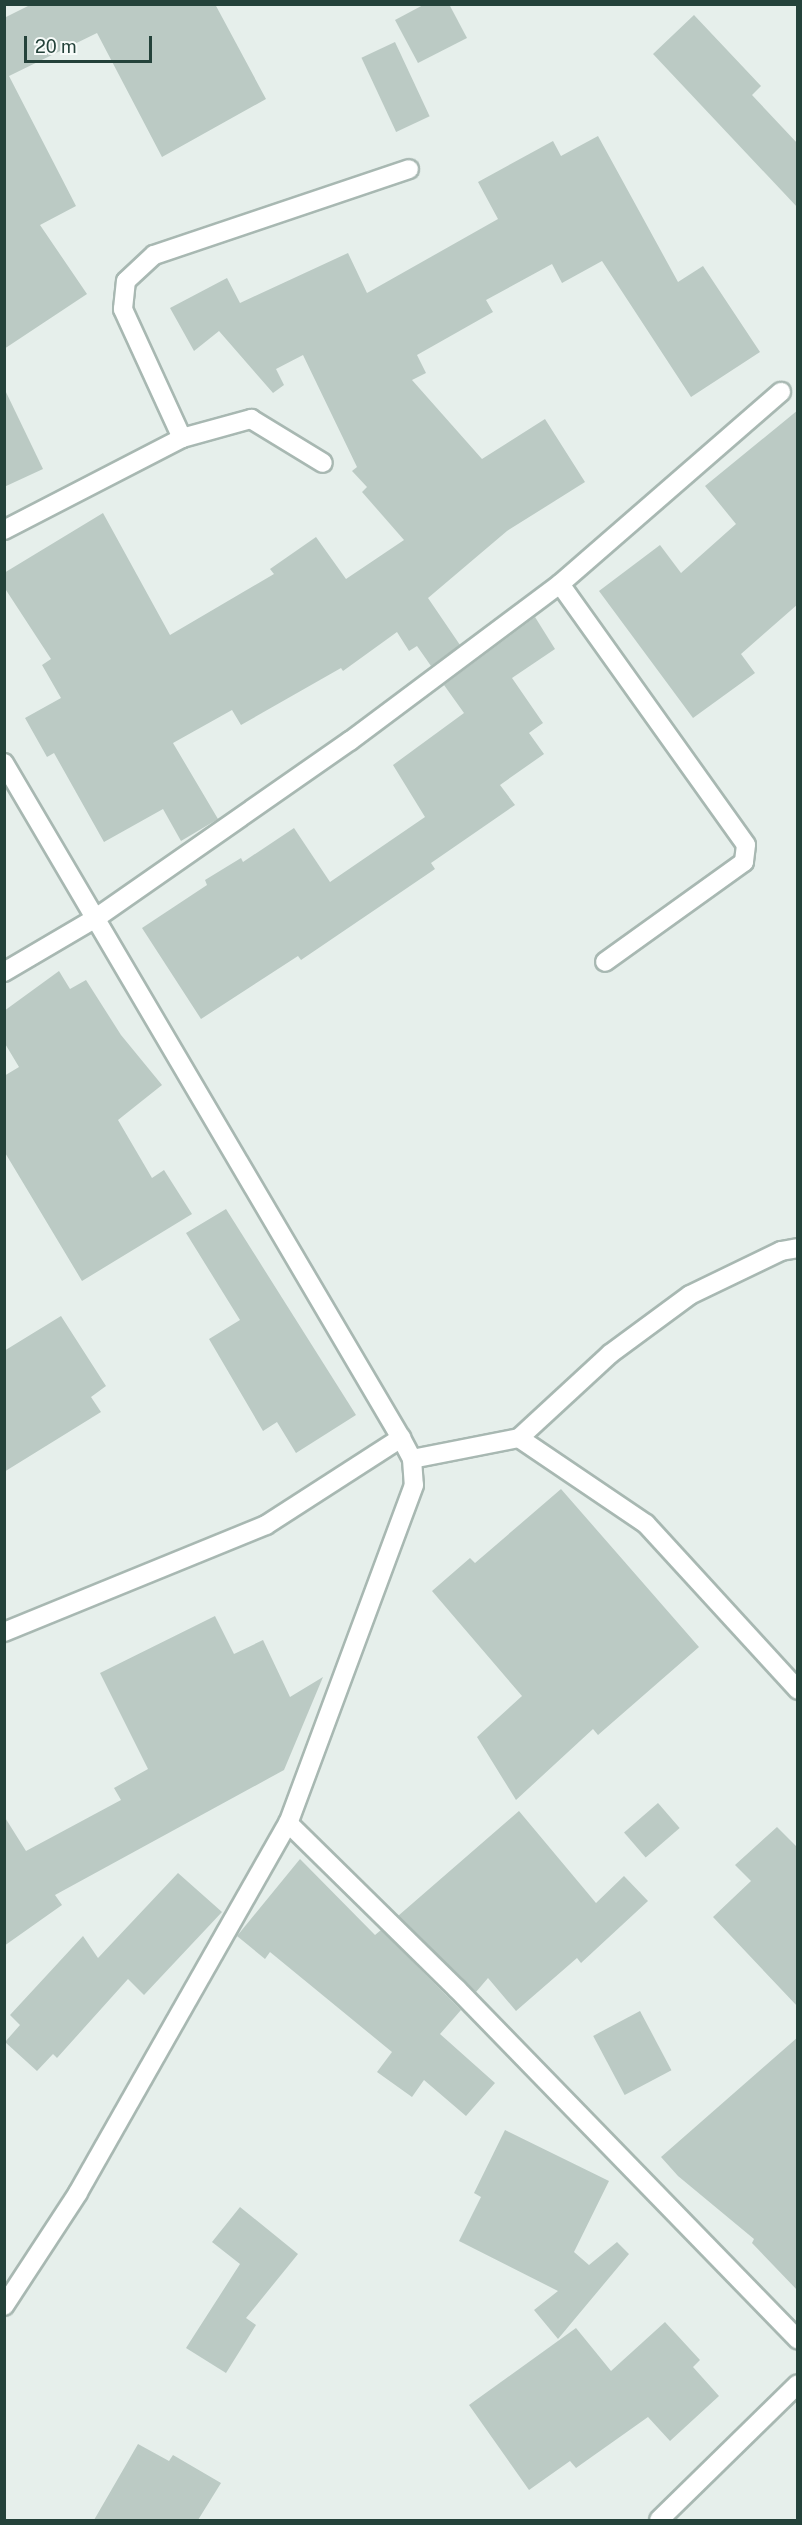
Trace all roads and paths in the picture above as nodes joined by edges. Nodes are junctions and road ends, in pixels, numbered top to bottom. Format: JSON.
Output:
{"nodes":[{"id":1,"x":409,"y":169,"type":"dead end"},
{"id":2,"x":781,"y":392,"type":"dead end"},
{"id":3,"x":182,"y":438,"type":"junction"},
{"id":4,"x":323,"y":463,"type":"dead end"},
{"id":5,"x":4,"y":530,"type":"edge"},
{"id":6,"x":560,"y":584,"type":"junction"},
{"id":7,"x":4,"y":763,"type":"edge"},
{"id":8,"x":96,"y":918,"type":"junction"},
{"id":9,"x":605,"y":962,"type":"dead end"},
{"id":10,"x":4,"y":972,"type":"edge"},
{"id":11,"x":798,"y":1248,"type":"edge"},
{"id":12,"x":401,"y":1438,"type":"junction"},
{"id":13,"x":519,"y":1438,"type":"junction"},
{"id":14,"x":412,"y":1459,"type":"junction"},
{"id":15,"x":4,"y":1632,"type":"edge"},
{"id":16,"x":798,"y":1690,"type":"edge"},
{"id":17,"x":288,"y":1823,"type":"junction"},
{"id":18,"x":4,"y":2306,"type":"edge"},
{"id":19,"x":798,"y":2340,"type":"edge"},
{"id":20,"x":798,"y":2384,"type":"edge"},
{"id":21,"x":659,"y":2520,"type":"edge"}],
"edges":[{"from":1,"to":3,"type":"street"},
{"from":2,"to":6,"type":"street"},
{"from":3,"to":4,"type":"street"},
{"from":3,"to":5,"type":"street"},
{"from":6,"to":8,"type":"street"},
{"from":6,"to":9,"type":"street"},
{"from":7,"to":8,"type":"street"},
{"from":8,"to":10,"type":"street"},
{"from":8,"to":12,"type":"street"},
{"from":11,"to":13,"type":"street"},
{"from":12,"to":14,"type":"street"},
{"from":12,"to":15,"type":"street"},
{"from":13,"to":14,"type":"street"},
{"from":13,"to":16,"type":"street"},
{"from":14,"to":17,"type":"street"},
{"from":17,"to":18,"type":"street"},
{"from":17,"to":19,"type":"street"},
{"from":20,"to":21,"type":"street"}]}
